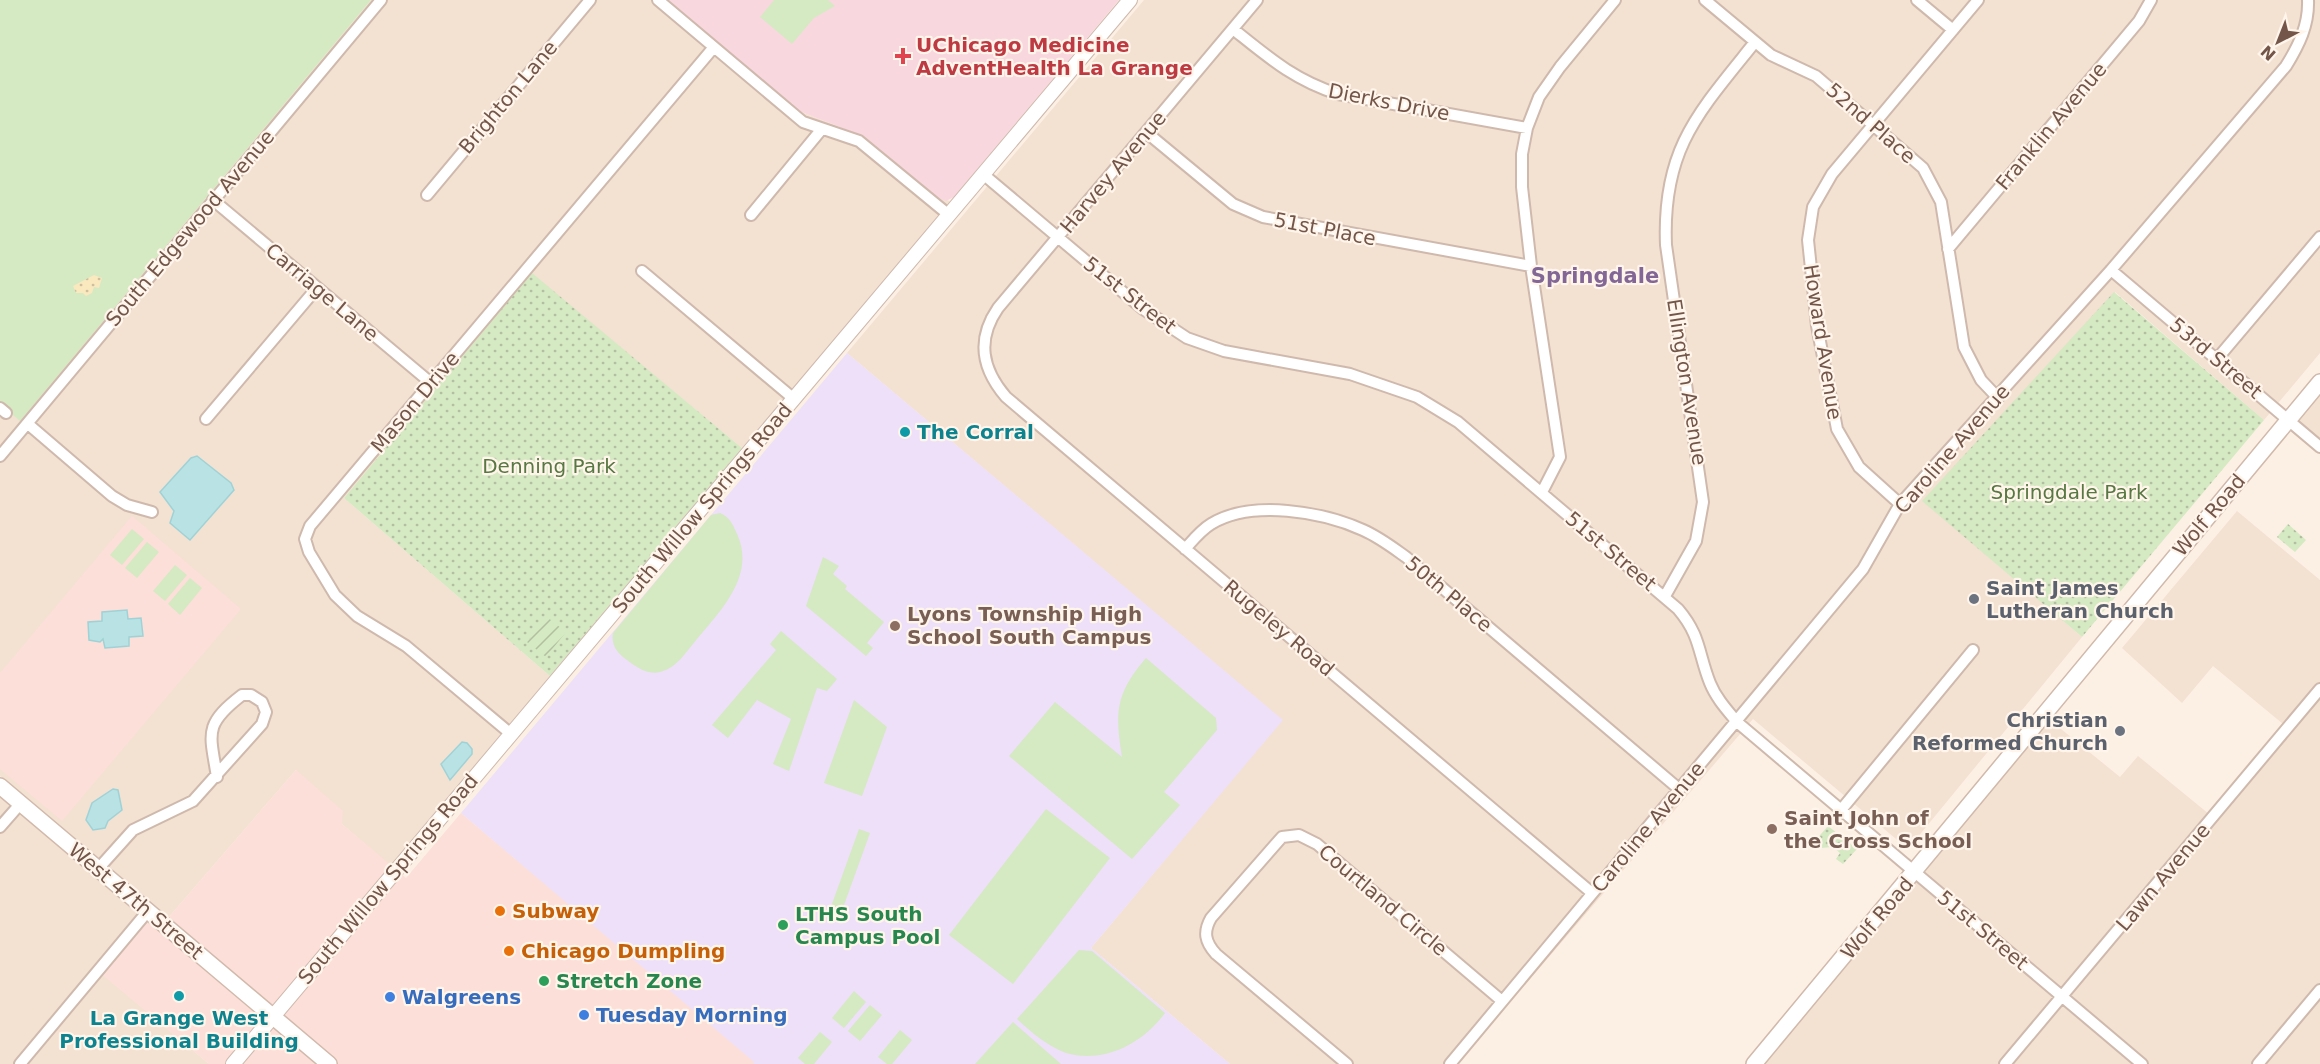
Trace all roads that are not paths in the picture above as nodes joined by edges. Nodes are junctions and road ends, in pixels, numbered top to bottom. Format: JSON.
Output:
{"nodes":[{"id":1,"x":381,"y":0,"type":"edge"},
{"id":2,"x":590,"y":0,"type":"edge"},
{"id":3,"x":658,"y":0,"type":"edge"},
{"id":4,"x":1130,"y":0,"type":"edge"},
{"id":5,"x":1257,"y":0,"type":"edge"},
{"id":6,"x":1615,"y":0,"type":"edge"},
{"id":7,"x":1705,"y":0,"type":"edge"},
{"id":8,"x":1917,"y":0,"type":"edge"},
{"id":9,"x":1978,"y":0,"type":"edge"},
{"id":10,"x":2151,"y":0,"type":"edge"},
{"id":11,"x":2308,"y":0,"type":"edge"},
{"id":12,"x":1233,"y":29,"type":"junction"},
{"id":13,"x":1953,"y":30,"type":"junction"},
{"id":14,"x":1755,"y":42,"type":"junction"},
{"id":15,"x":714,"y":46,"type":"junction"},
{"id":16,"x":1874,"y":125,"type":"junction"},
{"id":17,"x":1527,"y":128,"type":"junction"},
{"id":18,"x":822,"y":130,"type":"junction"},
{"id":19,"x":1146,"y":132,"type":"junction"},
{"id":20,"x":983,"y":174,"type":"junction"},
{"id":21,"x":427,"y":195,"type":"dead end"},
{"id":22,"x":213,"y":200,"type":"junction"},
{"id":23,"x":751,"y":215,"type":"dead end"},
{"id":24,"x":949,"y":215,"type":"junction"},
{"id":25,"x":1058,"y":237,"type":"junction"},
{"id":26,"x":2320,"y":237,"type":"edge"},
{"id":27,"x":1948,"y":249,"type":"junction"},
{"id":28,"x":1531,"y":266,"type":"junction"},
{"id":29,"x":2111,"y":270,"type":"junction"},
{"id":30,"x":642,"y":271,"type":"dead end"},
{"id":31,"x":316,"y":289,"type":"junction"},
{"id":32,"x":983,"y":351,"type":"joint"},
{"id":33,"x":2217,"y":358,"type":"junction"},
{"id":34,"x":2320,"y":382,"type":"edge"},
{"id":35,"x":431,"y":383,"type":"junction"},
{"id":36,"x":1998,"y":398,"type":"junction"},
{"id":37,"x":794,"y":399,"type":"junction"},
{"id":38,"x":206,"y":419,"type":"dead end"},
{"id":39,"x":2288,"y":420,"type":"junction"},
{"id":40,"x":28,"y":424,"type":"junction"},
{"id":41,"x":2320,"y":447,"type":"edge"},
{"id":42,"x":0,"y":456,"type":"edge"},
{"id":43,"x":1542,"y":492,"type":"junction"},
{"id":44,"x":1900,"y":504,"type":"junction"},
{"id":45,"x":152,"y":512,"type":"dead end"},
{"id":46,"x":1185,"y":549,"type":"junction"},
{"id":47,"x":1665,"y":596,"type":"junction"},
{"id":48,"x":1972,"y":650,"type":"dead end"},
{"id":49,"x":2320,"y":689,"type":"edge"},
{"id":50,"x":1737,"y":722,"type":"junction"},
{"id":51,"x":511,"y":734,"type":"junction"},
{"id":52,"x":217,"y":777,"type":"junction"},
{"id":53,"x":0,"y":786,"type":"edge"},
{"id":54,"x":1679,"y":789,"type":"junction"},
{"id":55,"x":21,"y":803,"type":"junction"},
{"id":56,"x":1841,"y":810,"type":"junction"},
{"id":57,"x":0,"y":827,"type":"edge"},
{"id":58,"x":98,"y":869,"type":"junction"},
{"id":59,"x":1915,"y":873,"type":"junction"},
{"id":60,"x":1592,"y":893,"type":"junction"},
{"id":61,"x":148,"y":911,"type":"junction"},
{"id":62,"x":2320,"y":990,"type":"edge"},
{"id":63,"x":2062,"y":996,"type":"junction"},
{"id":64,"x":1502,"y":1001,"type":"junction"},
{"id":65,"x":273,"y":1016,"type":"junction"},
{"id":66,"x":20,"y":1064,"type":"edge"},
{"id":67,"x":233,"y":1064,"type":"edge"},
{"id":68,"x":329,"y":1064,"type":"edge"},
{"id":69,"x":1347,"y":1064,"type":"edge"},
{"id":70,"x":1450,"y":1064,"type":"edge"},
{"id":71,"x":1754,"y":1064,"type":"edge"},
{"id":72,"x":2005,"y":1064,"type":"edge"},
{"id":73,"x":2142,"y":1064,"type":"edge"},
{"id":74,"x":2258,"y":1064,"type":"edge"}],
"edges":[{"from":1,"to":22,"type":"street","name":"South Edgewood Avenue"},
{"from":2,"to":21,"type":"street","name":"Brighton Lane"},
{"from":3,"to":15,"type":"street"},
{"from":4,"to":20,"type":"street","name":"South Willow Springs Road"},
{"from":5,"to":12,"type":"street","name":"Harvey Avenue"},
{"from":6,"to":17,"type":"street"},
{"from":7,"to":14,"type":"street","name":"52nd Place"},
{"from":8,"to":13,"type":"street"},
{"from":9,"to":13,"type":"street","name":"Howard Avenue"},
{"from":10,"to":27,"type":"street","name":"Franklin Avenue"},
{"from":11,"to":29,"type":"street","name":"Caroline Avenue"},
{"from":12,"to":17,"type":"street","name":"Dierks Drive"},
{"from":12,"to":19,"type":"street","name":"Harvey Avenue"},
{"from":13,"to":16,"type":"street","name":"Howard Avenue"},
{"from":14,"to":16,"type":"street","name":"52nd Place"},
{"from":14,"to":47,"type":"street","name":"Ellington Avenue"},
{"from":15,"to":18,"type":"street"},
{"from":15,"to":35,"type":"street","name":"Mason Drive"},
{"from":16,"to":27,"type":"street","name":"52nd Place"},
{"from":16,"to":44,"type":"street","name":"Howard Avenue"},
{"from":17,"to":28,"type":"street"},
{"from":18,"to":23,"type":"street"},
{"from":18,"to":24,"type":"street"},
{"from":19,"to":25,"type":"street","name":"Harvey Avenue"},
{"from":19,"to":28,"type":"street","name":"51st Place"},
{"from":20,"to":24,"type":"street","name":"South Willow Springs Road"},
{"from":20,"to":25,"type":"street","name":"51st Street"},
{"from":22,"to":31,"type":"street","name":"Carriage Lane"},
{"from":22,"to":40,"type":"street","name":"South Edgewood Avenue"},
{"from":24,"to":37,"type":"street","name":"South Willow Springs Road"},
{"from":25,"to":32,"type":"street","name":"Harvey Avenue"},
{"from":25,"to":43,"type":"street","name":"51st Street"},
{"from":26,"to":33,"type":"street"},
{"from":27,"to":36,"type":"street","name":"52nd Place"},
{"from":28,"to":43,"type":"street"},
{"from":29,"to":33,"type":"street","name":"53rd Street"},
{"from":29,"to":36,"type":"street","name":"Caroline Avenue"},
{"from":30,"to":37,"type":"street"},
{"from":31,"to":35,"type":"street","name":"Carriage Lane"},
{"from":31,"to":38,"type":"street"},
{"from":32,"to":46,"type":"street","name":"Rugeley Road"},
{"from":33,"to":39,"type":"street","name":"53rd Street"},
{"from":34,"to":39,"type":"main road","name":"Wolf Road"},
{"from":35,"to":51,"type":"street","name":"Mason Drive"},
{"from":36,"to":44,"type":"street","name":"Caroline Avenue"},
{"from":37,"to":51,"type":"street","name":"South Willow Springs Road"},
{"from":39,"to":41,"type":"street","name":"53rd Street"},
{"from":39,"to":59,"type":"main road","name":"Wolf Road"},
{"from":40,"to":42,"type":"street","name":"South Edgewood Avenue"},
{"from":40,"to":45,"type":"street"},
{"from":43,"to":47,"type":"street","name":"51st Street"},
{"from":44,"to":50,"type":"street","name":"Caroline Avenue"},
{"from":46,"to":54,"type":"street","name":"50th Place"},
{"from":46,"to":60,"type":"street","name":"Rugeley Road"},
{"from":47,"to":50,"type":"street","name":"51st Street"},
{"from":48,"to":56,"type":"street"},
{"from":49,"to":63,"type":"street","name":"Lawn Avenue"},
{"from":50,"to":54,"type":"street","name":"Caroline Avenue"},
{"from":50,"to":56,"type":"street","name":"51st Street"},
{"from":51,"to":65,"type":"street","name":"South Willow Springs Road"},
{"from":52,"to":52,"type":"street"},
{"from":52,"to":58,"type":"street"},
{"from":53,"to":55,"type":"main road","name":"West 47th Street"},
{"from":54,"to":60,"type":"street","name":"Caroline Avenue"},
{"from":55,"to":57,"type":"street"},
{"from":55,"to":58,"type":"main road","name":"West 47th Street"},
{"from":56,"to":59,"type":"street","name":"51st Street"},
{"from":58,"to":61,"type":"main road","name":"West 47th Street"},
{"from":59,"to":63,"type":"street","name":"51st Street"},
{"from":59,"to":71,"type":"main road","name":"Wolf Road"},
{"from":60,"to":64,"type":"street","name":"Caroline Avenue"},
{"from":61,"to":65,"type":"main road","name":"West 47th Street"},
{"from":61,"to":66,"type":"street"},
{"from":62,"to":74,"type":"street"},
{"from":63,"to":72,"type":"street","name":"Lawn Avenue"},
{"from":63,"to":73,"type":"street","name":"51st Street"},
{"from":64,"to":69,"type":"street","name":"Courtland Circle"},
{"from":64,"to":70,"type":"street","name":"Caroline Avenue"},
{"from":65,"to":67,"type":"street","name":"South Willow Springs Road"},
{"from":65,"to":68,"type":"main road","name":"West 47th Street"}]}
